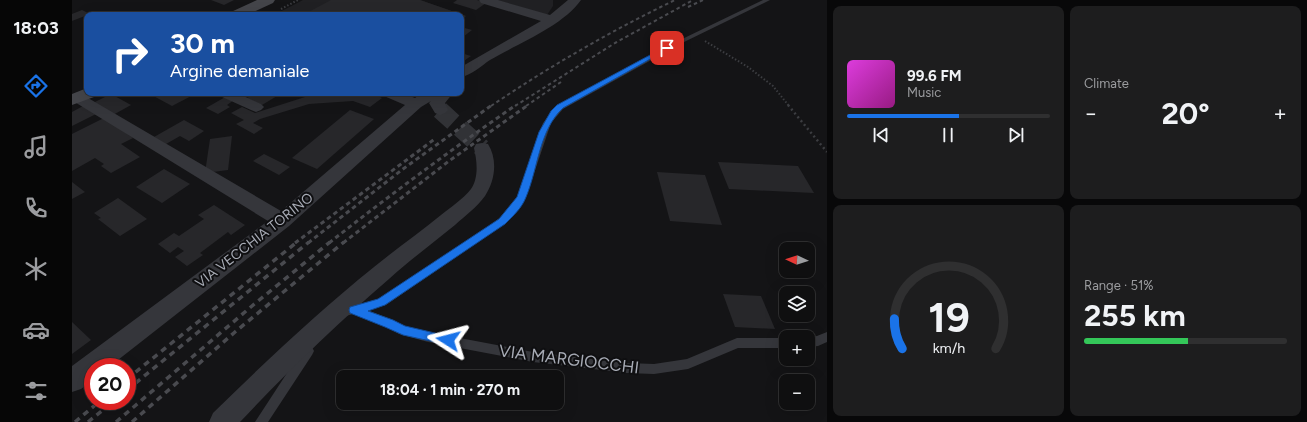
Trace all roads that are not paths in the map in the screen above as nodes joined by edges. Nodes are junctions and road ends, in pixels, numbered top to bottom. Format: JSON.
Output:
{"nodes":[{"id":1,"x":268,"y":0,"type":"edge"},
{"id":2,"x":485,"y":0,"type":"edge"},
{"id":3,"x":575,"y":0,"type":"edge"},
{"id":4,"x":767,"y":0,"type":"edge"},
{"id":5,"x":282,"y":4,"type":"edge"},
{"id":6,"x":242,"y":12,"type":"edge"},
{"id":7,"x":260,"y":12,"type":"edge"},
{"id":8,"x":552,"y":20,"type":"junction"},
{"id":9,"x":535,"y":30,"type":"junction"},
{"id":10,"x":464,"y":71,"type":"edge"},
{"id":11,"x":464,"y":81,"type":"edge"},
{"id":12,"x":79,"y":94,"type":"edge"},
{"id":13,"x":232,"y":96,"type":"edge"},
{"id":14,"x":402,"y":96,"type":"edge"},
{"id":15,"x":441,"y":96,"type":"edge"},
{"id":16,"x":429,"y":102,"type":"edge"},
{"id":17,"x":256,"y":107,"type":"dead end"},
{"id":18,"x":482,"y":148,"type":"tunnel mouth"},
{"id":19,"x":282,"y":221,"type":"junction"},
{"id":20,"x":344,"y":312,"type":"junction"},
{"id":21,"x":827,"y":337,"type":"edge"},
{"id":22,"x":815,"y":341,"type":"edge"},
{"id":23,"x":779,"y":343,"type":"edge"},
{"id":24,"x":72,"y":381,"type":"edge"},
{"id":25,"x":222,"y":422,"type":"edge"},
{"id":26,"x":261,"y":422,"type":"edge"}],
"edges":[{"from":1,"to":6,"type":"main road"},
{"from":2,"to":8,"type":"street"},
{"from":3,"to":8,"type":"street"},
{"from":4,"to":20,"type":"lane"},
{"from":5,"to":7,"type":"main road"},
{"from":8,"to":9,"type":"street"},
{"from":9,"to":10,"type":"street"},
{"from":9,"to":11,"type":"street"},
{"from":12,"to":19,"type":"street"},
{"from":13,"to":17,"type":"street"},
{"from":14,"to":16,"type":"street"},
{"from":15,"to":16,"type":"street"},
{"from":16,"to":19,"type":"street","name":"VIA VECCHIA TORINO"},
{"from":18,"to":20,"type":"street"},
{"from":19,"to":24,"type":"street","name":"VIA VECCHIA TORINO"},
{"from":20,"to":23,"type":"lane","name":"VIA MARGIOCCHI"},
{"from":20,"to":25,"type":"street"},
{"from":20,"to":26,"type":"lane"},
{"from":21,"to":22,"type":"lane"}]}
